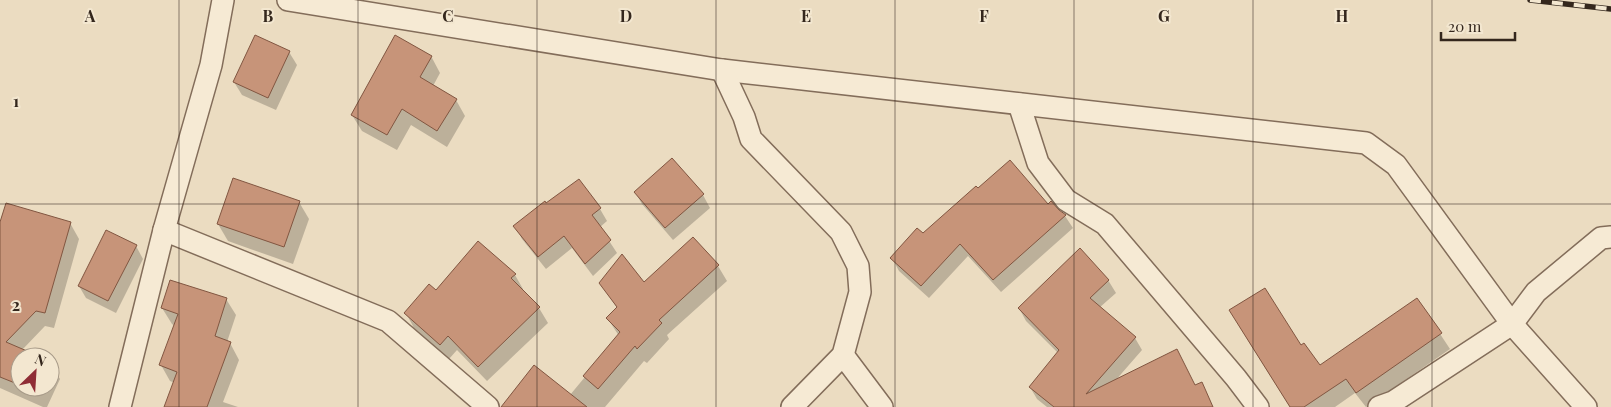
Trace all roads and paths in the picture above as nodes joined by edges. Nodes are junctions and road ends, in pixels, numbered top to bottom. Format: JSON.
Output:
{"nodes":[{"id":1,"x":223,"y":0,"type":"edge"},
{"id":2,"x":288,"y":0,"type":"edge"},
{"id":3,"x":722,"y":70,"type":"junction"},
{"id":4,"x":1019,"y":104,"type":"junction"},
{"id":5,"x":164,"y":230,"type":"junction"},
{"id":6,"x":1611,"y":238,"type":"edge"},
{"id":7,"x":1512,"y":324,"type":"junction"},
{"id":8,"x":843,"y":355,"type":"junction"},
{"id":9,"x":120,"y":407,"type":"edge"},
{"id":10,"x":488,"y":407,"type":"edge"},
{"id":11,"x":792,"y":407,"type":"edge"},
{"id":12,"x":882,"y":407,"type":"edge"},
{"id":13,"x":1258,"y":407,"type":"edge"},
{"id":14,"x":1379,"y":407,"type":"edge"},
{"id":15,"x":1586,"y":407,"type":"edge"}],
"edges":[{"from":1,"to":5,"type":"street"},
{"from":2,"to":3,"type":"street"},
{"from":3,"to":4,"type":"street"},
{"from":3,"to":8,"type":"street"},
{"from":4,"to":7,"type":"street"},
{"from":4,"to":13,"type":"street"},
{"from":5,"to":9,"type":"street"},
{"from":5,"to":10,"type":"street"},
{"from":6,"to":7,"type":"street"},
{"from":7,"to":14,"type":"street"},
{"from":7,"to":15,"type":"street"},
{"from":8,"to":11,"type":"street"},
{"from":8,"to":12,"type":"street"}]}
